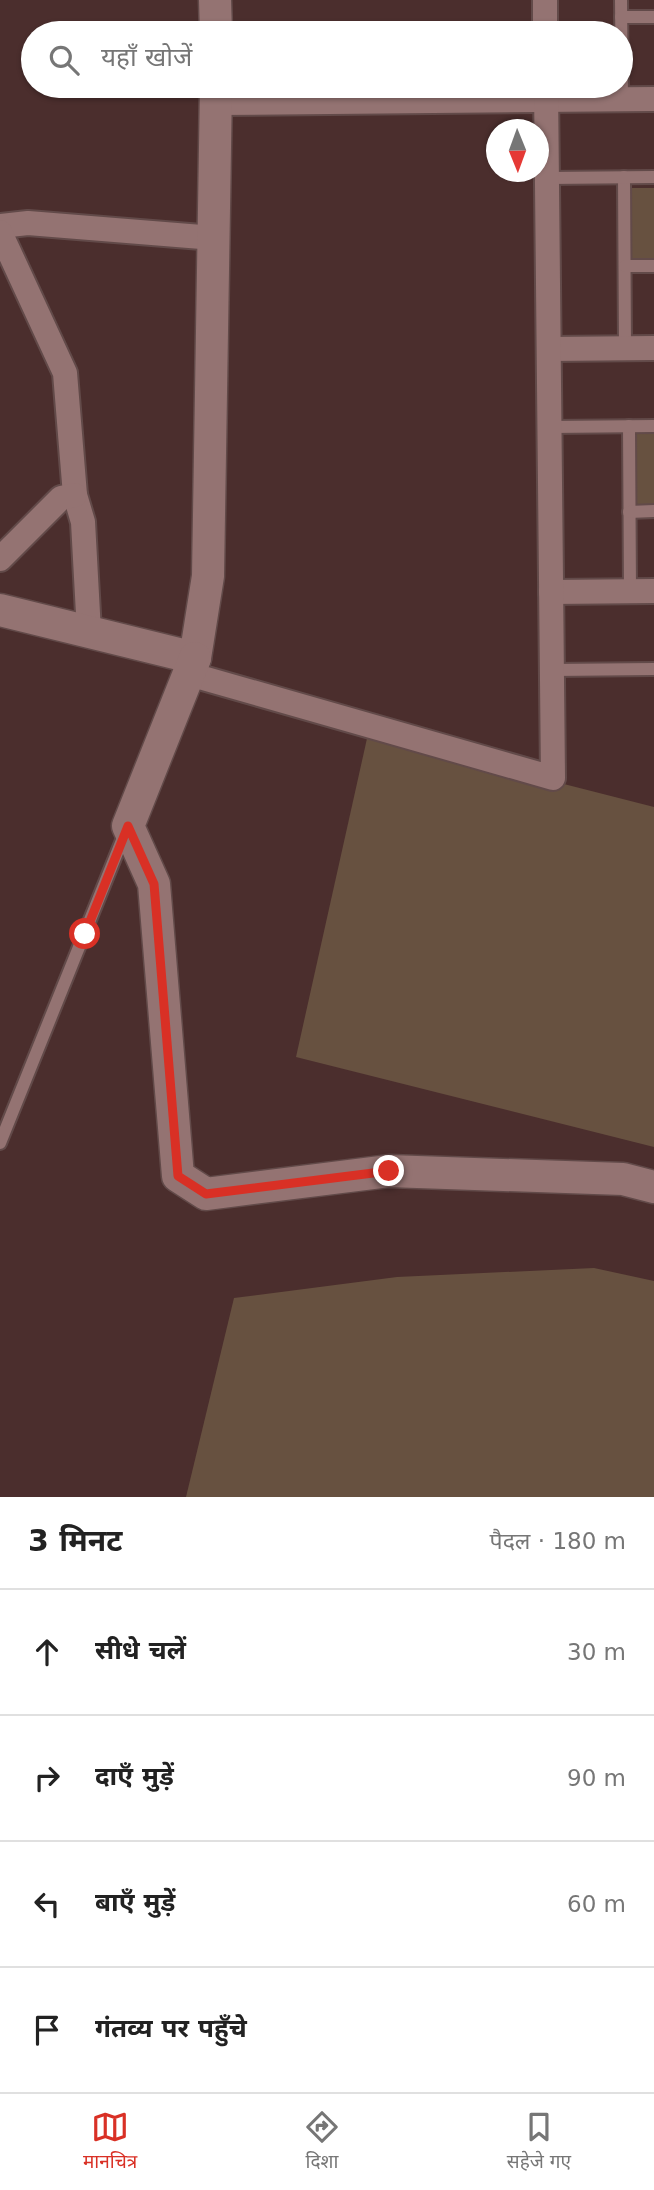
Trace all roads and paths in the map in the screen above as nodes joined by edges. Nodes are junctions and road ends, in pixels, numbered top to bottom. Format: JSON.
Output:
{"nodes":[{"id":1,"x":215,"y":0,"type":"edge"},
{"id":2,"x":545,"y":0,"type":"edge"},
{"id":3,"x":621,"y":0,"type":"edge"},
{"id":4,"x":621,"y":17,"type":"junction"},
{"id":5,"x":654,"y":17,"type":"edge"},
{"id":6,"x":216,"y":21,"type":"edge"},
{"id":7,"x":545,"y":21,"type":"edge"},
{"id":8,"x":621,"y":21,"type":"edge"},
{"id":9,"x":216,"y":98,"type":"edge"},
{"id":10,"x":546,"y":98,"type":"edge"},
{"id":11,"x":609,"y":98,"type":"edge"},
{"id":12,"x":622,"y":99,"type":"joint"},
{"id":13,"x":654,"y":99,"type":"edge"},
{"id":14,"x":546,"y":119,"type":"edge"},
{"id":15,"x":624,"y":177,"type":"junction"},
{"id":16,"x":654,"y":177,"type":"edge"},
{"id":17,"x":549,"y":178,"type":"edge"},
{"id":18,"x":547,"y":182,"type":"edge"},
{"id":19,"x":0,"y":226,"type":"edge"},
{"id":20,"x":0,"y":232,"type":"edge"},
{"id":21,"x":214,"y":238,"type":"junction"},
{"id":22,"x":625,"y":266,"type":"junction"},
{"id":23,"x":654,"y":266,"type":"edge"},
{"id":24,"x":654,"y":348,"type":"edge"},
{"id":25,"x":549,"y":349,"type":"junction"},
{"id":26,"x":625,"y":349,"type":"junction"},
{"id":27,"x":629,"y":426,"type":"junction"},
{"id":28,"x":654,"y":426,"type":"edge"},
{"id":29,"x":549,"y":427,"type":"junction"},
{"id":30,"x":75,"y":495,"type":"junction"},
{"id":31,"x":629,"y":512,"type":"junction"},
{"id":32,"x":654,"y":512,"type":"edge"},
{"id":33,"x":0,"y":559,"type":"edge"},
{"id":34,"x":642,"y":591,"type":"edge"},
{"id":35,"x":551,"y":592,"type":"junction"},
{"id":36,"x":0,"y":610,"type":"edge"},
{"id":37,"x":89,"y":632,"type":"junction"},
{"id":38,"x":192,"y":666,"type":"junction"},
{"id":39,"x":654,"y":669,"type":"edge"},
{"id":40,"x":552,"y":670,"type":"junction"},
{"id":41,"x":128,"y":826,"type":"junction"},
{"id":42,"x":0,"y":1143,"type":"edge"},
{"id":43,"x":654,"y":1187,"type":"edge"}],
"edges":[{"from":1,"to":6,"type":"street"},
{"from":2,"to":7,"type":"street"},
{"from":3,"to":4,"type":"lane"},
{"from":4,"to":5,"type":"lane"},
{"from":4,"to":8,"type":"lane"},
{"from":9,"to":21,"type":"street"},
{"from":10,"to":14,"type":"street"},
{"from":11,"to":12,"type":"street"},
{"from":12,"to":13,"type":"street"},
{"from":15,"to":16,"type":"lane"},
{"from":15,"to":17,"type":"lane"},
{"from":15,"to":22,"type":"lane"},
{"from":18,"to":25,"type":"street"},
{"from":19,"to":21,"type":"street"},
{"from":20,"to":30,"type":"street"},
{"from":21,"to":38,"type":"street"},
{"from":22,"to":23,"type":"lane"},
{"from":22,"to":26,"type":"lane"},
{"from":24,"to":26,"type":"street"},
{"from":25,"to":26,"type":"street"},
{"from":25,"to":29,"type":"street"},
{"from":27,"to":28,"type":"lane"},
{"from":27,"to":29,"type":"lane"},
{"from":27,"to":31,"type":"lane"},
{"from":29,"to":35,"type":"street"},
{"from":30,"to":33,"type":"street"},
{"from":30,"to":37,"type":"street"},
{"from":31,"to":32,"type":"lane"},
{"from":31,"to":34,"type":"lane"},
{"from":34,"to":35,"type":"street"},
{"from":35,"to":40,"type":"street"},
{"from":36,"to":37,"type":"street"},
{"from":37,"to":38,"type":"street"},
{"from":38,"to":40,"type":"street"},
{"from":38,"to":41,"type":"street"},
{"from":39,"to":40,"type":"lane"},
{"from":41,"to":42,"type":"lane"},
{"from":41,"to":43,"type":"street"}]}
